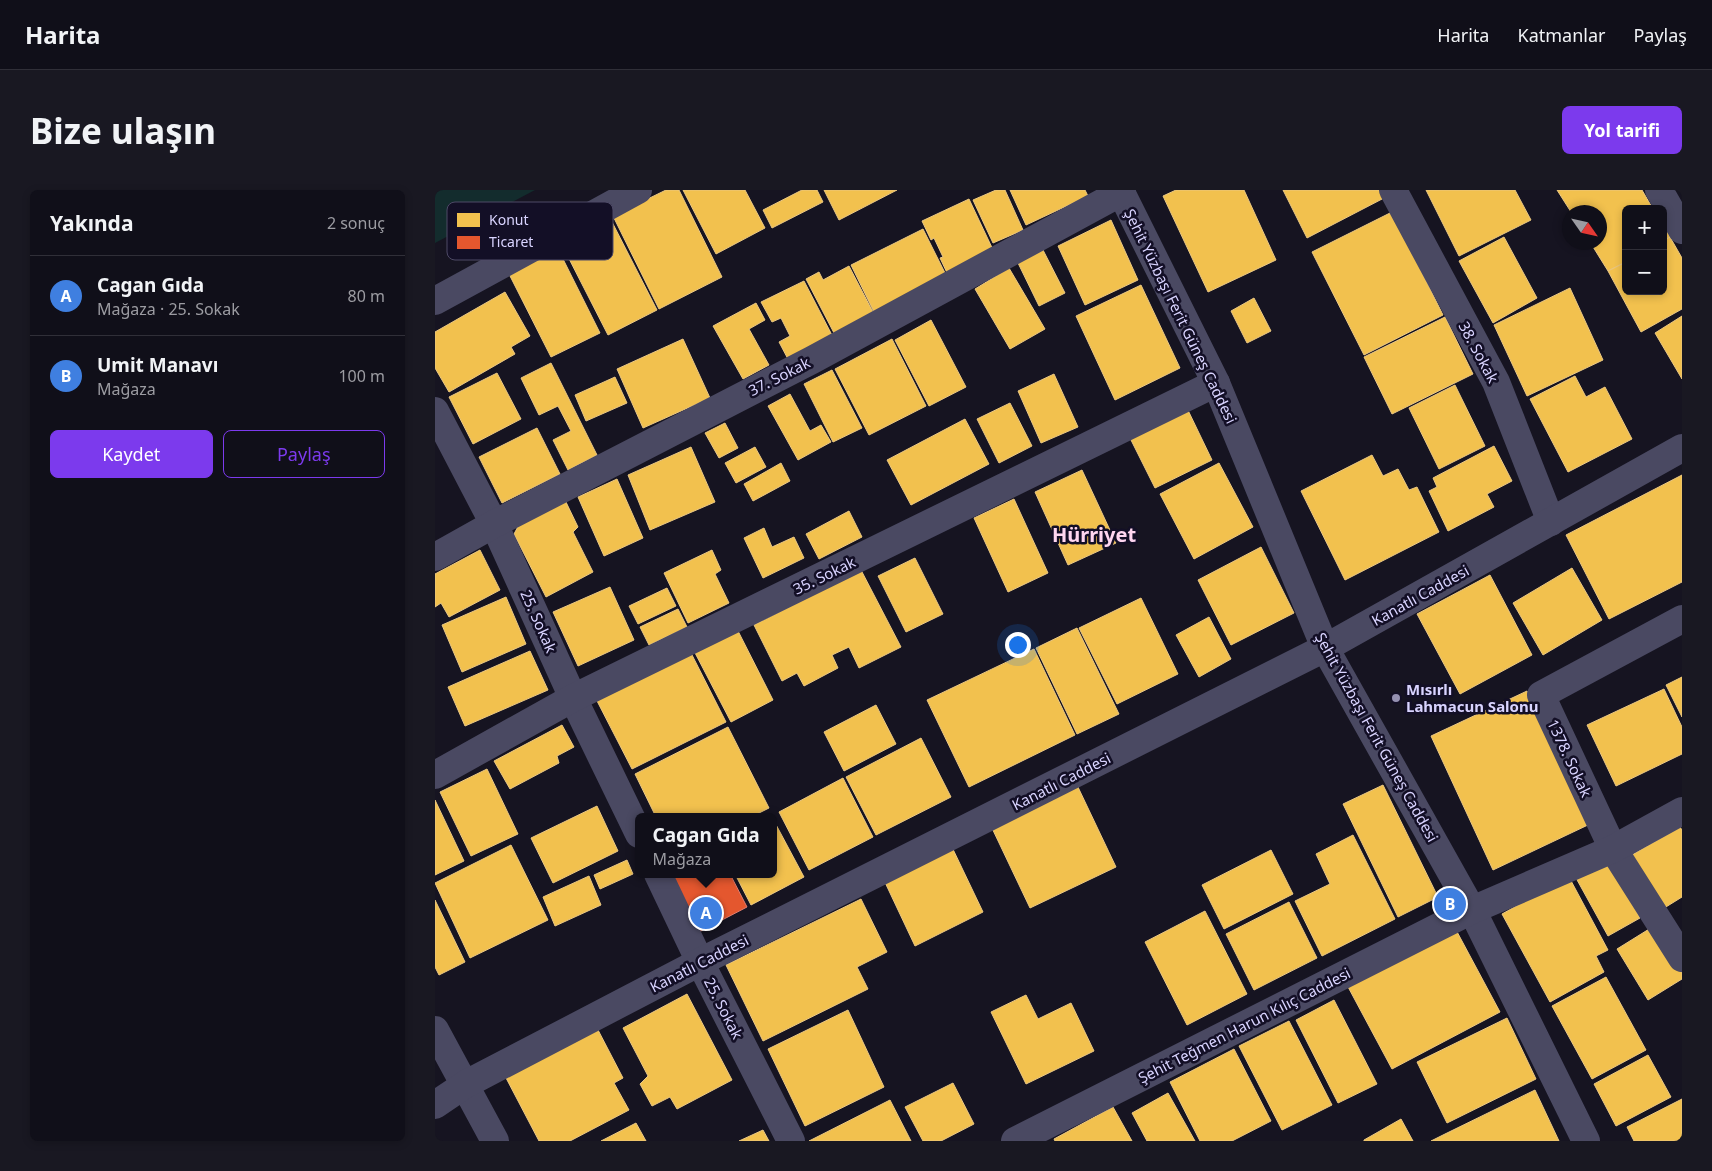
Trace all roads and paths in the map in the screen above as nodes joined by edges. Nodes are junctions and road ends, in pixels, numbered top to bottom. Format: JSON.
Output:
{"nodes":[{"id":1,"x":638,"y":190,"type":"edge"},
{"id":2,"x":1393,"y":190,"type":"edge"},
{"id":3,"x":1659,"y":190,"type":"edge"},
{"id":4,"x":1121,"y":191,"type":"edge"},
{"id":5,"x":613,"y":204,"type":"edge"},
{"id":6,"x":1682,"y":230,"type":"edge"},
{"id":7,"x":510,"y":260,"type":"edge"},
{"id":8,"x":435,"y":301,"type":"edge"},
{"id":9,"x":1216,"y":383,"type":"junction"},
{"id":10,"x":435,"y":411,"type":"edge"},
{"id":11,"x":1682,"y":448,"type":"edge"},
{"id":12,"x":1551,"y":522,"type":"junction"},
{"id":13,"x":495,"y":524,"type":"junction"},
{"id":14,"x":435,"y":557,"type":"edge"},
{"id":15,"x":1682,"y":619,"type":"edge"},
{"id":16,"x":1325,"y":648,"type":"junction"},
{"id":17,"x":573,"y":698,"type":"junction"},
{"id":18,"x":435,"y":775,"type":"edge"},
{"id":19,"x":1682,"y":811,"type":"edge"},
{"id":20,"x":635,"y":826,"type":"edge"},
{"id":21,"x":1613,"y":849,"type":"junction"},
{"id":22,"x":660,"y":878,"type":"edge"},
{"id":23,"x":1472,"y":910,"type":"junction"},
{"id":24,"x":1682,"y":958,"type":"edge"},
{"id":25,"x":700,"y":962,"type":"junction"},
{"id":26,"x":435,"y":1030,"type":"edge"},
{"id":27,"x":466,"y":1084,"type":"junction"},
{"id":28,"x":435,"y":1105,"type":"edge"},
{"id":29,"x":495,"y":1141,"type":"edge"},
{"id":30,"x":791,"y":1141,"type":"edge"},
{"id":31,"x":1015,"y":1141,"type":"edge"},
{"id":32,"x":1586,"y":1141,"type":"edge"}],
"edges":[{"from":1,"to":5,"type":"street"},
{"from":2,"to":12,"type":"street","name":"38. Sokak"},
{"from":3,"to":6,"type":"street"},
{"from":4,"to":9,"type":"street","name":"Şehit Yüzbaşı Ferit Güneş Caddesi"},
{"from":4,"to":13,"type":"street","name":"37. Sokak"},
{"from":7,"to":8,"type":"street"},
{"from":9,"to":16,"type":"street","name":"Şehit Yüzbaşı Ferit Güneş Caddesi"},
{"from":9,"to":17,"type":"street","name":"35. Sokak"},
{"from":10,"to":13,"type":"street","name":"25. Sokak"},
{"from":11,"to":12,"type":"street","name":"Kanatlı Caddesi"},
{"from":12,"to":16,"type":"street","name":"Kanatlı Caddesi"},
{"from":13,"to":14,"type":"street","name":"37. Sokak"},
{"from":13,"to":17,"type":"street","name":"25. Sokak"},
{"from":15,"to":21,"type":"street","name":"1378. Sokak"},
{"from":16,"to":23,"type":"street","name":"Şehit Yüzbaşı Ferit Güneş Caddesi"},
{"from":16,"to":25,"type":"street","name":"Kanatlı Caddesi"},
{"from":17,"to":18,"type":"street","name":"35. Sokak"},
{"from":17,"to":20,"type":"street","name":"25. Sokak"},
{"from":19,"to":21,"type":"street"},
{"from":21,"to":23,"type":"street"},
{"from":21,"to":24,"type":"street","name":"1378. Sokak"},
{"from":22,"to":25,"type":"street","name":"25. Sokak"},
{"from":23,"to":31,"type":"street","name":"Şehit Teğmen Harun Kılıç Caddesi"},
{"from":23,"to":32,"type":"street","name":"Şehit Yüzbaşı Ferit Güneş Caddesi"},
{"from":25,"to":27,"type":"street","name":"Kanatlı Caddesi"},
{"from":25,"to":30,"type":"street","name":"25. Sokak"},
{"from":26,"to":27,"type":"street"},
{"from":27,"to":28,"type":"street","name":"Kanatlı Caddesi"},
{"from":27,"to":29,"type":"street"}]}
